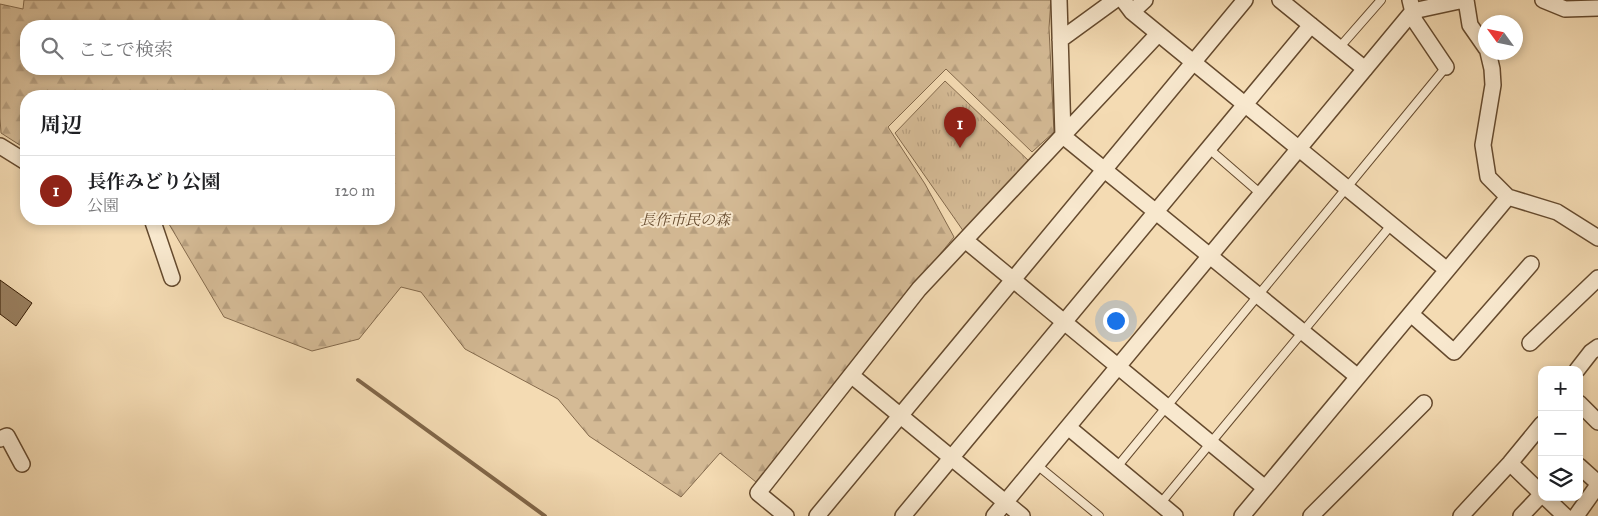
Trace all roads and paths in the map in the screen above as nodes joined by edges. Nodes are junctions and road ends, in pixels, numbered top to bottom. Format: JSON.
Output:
{"nodes":[{"id":1,"x":1059,"y":0,"type":"edge"},
{"id":2,"x":1115,"y":0,"type":"edge"},
{"id":3,"x":1145,"y":0,"type":"edge"},
{"id":4,"x":1245,"y":0,"type":"edge"},
{"id":5,"x":1280,"y":0,"type":"edge"},
{"id":6,"x":1381,"y":0,"type":"edge"},
{"id":7,"x":1465,"y":0,"type":"edge"},
{"id":8,"x":1543,"y":0,"type":"edge"},
{"id":9,"x":1448,"y":2,"type":"edge"},
{"id":10,"x":1128,"y":6,"type":"edge"},
{"id":11,"x":1299,"y":6,"type":"edge"},
{"id":12,"x":1411,"y":6,"type":"edge"},
{"id":13,"x":1598,"y":8,"type":"edge"},
{"id":14,"x":1311,"y":25,"type":"junction"},
{"id":15,"x":1158,"y":34,"type":"junction"},
{"id":16,"x":1478,"y":36,"type":"edge"},
{"id":17,"x":1060,"y":40,"type":"junction"},
{"id":18,"x":1339,"y":48,"type":"junction"},
{"id":19,"x":1490,"y":60,"type":"edge"},
{"id":20,"x":1194,"y":62,"type":"junction"},
{"id":21,"x":1446,"y":67,"type":"joint"},
{"id":22,"x":1365,"y":69,"type":"junction"},
{"id":23,"x":1245,"y":104,"type":"junction"},
{"id":24,"x":1063,"y":136,"type":"junction"},
{"id":25,"x":0,"y":146,"type":"edge"},
{"id":26,"x":1208,"y":148,"type":"junction"},
{"id":27,"x":1299,"y":148,"type":"junction"},
{"id":28,"x":20,"y":158,"type":"edge"},
{"id":29,"x":1104,"y":170,"type":"junction"},
{"id":30,"x":1347,"y":188,"type":"junction"},
{"id":31,"x":1261,"y":194,"type":"junction"},
{"id":32,"x":1508,"y":197,"type":"junction"},
{"id":33,"x":1156,"y":212,"type":"junction"},
{"id":34,"x":1392,"y":224,"type":"junction"},
{"id":35,"x":154,"y":225,"type":"edge"},
{"id":36,"x":1598,"y":238,"type":"edge"},
{"id":37,"x":965,"y":240,"type":"junction"},
{"id":38,"x":1210,"y":256,"type":"junction"},
{"id":39,"x":1531,"y":264,"type":"dead end"},
{"id":40,"x":1447,"y":270,"type":"junction"},
{"id":41,"x":172,"y":278,"type":"dead end"},
{"id":42,"x":1598,"y":278,"type":"edge"},
{"id":43,"x":1013,"y":280,"type":"junction"},
{"id":44,"x":1258,"y":296,"type":"junction"},
{"id":45,"x":1411,"y":314,"type":"junction"},
{"id":46,"x":1064,"y":322,"type":"junction"},
{"id":47,"x":1302,"y":332,"type":"junction"},
{"id":48,"x":1530,"y":343,"type":"dead end"},
{"id":49,"x":1598,"y":346,"type":"edge"},
{"id":50,"x":1118,"y":366,"type":"junction"},
{"id":51,"x":1580,"y":366,"type":"edge"},
{"id":52,"x":851,"y":375,"type":"junction"},
{"id":53,"x":1358,"y":377,"type":"junction"},
{"id":54,"x":1424,"y":403,"type":"dead end"},
{"id":55,"x":1167,"y":407,"type":"junction"},
{"id":56,"x":1583,"y":407,"type":"edge"},
{"id":57,"x":900,"y":416,"type":"junction"},
{"id":58,"x":1598,"y":422,"type":"edge"},
{"id":59,"x":1068,"y":427,"type":"junction"},
{"id":60,"x":1538,"y":430,"type":"edge"},
{"id":61,"x":0,"y":439,"type":"edge"},
{"id":62,"x":1210,"y":443,"type":"junction"},
{"id":63,"x":951,"y":458,"type":"junction"},
{"id":64,"x":1510,"y":463,"type":"junction"},
{"id":65,"x":22,"y":464,"type":"dead end"},
{"id":66,"x":1037,"y":464,"type":"junction"},
{"id":67,"x":1117,"y":468,"type":"junction"},
{"id":68,"x":1583,"y":470,"type":"edge"},
{"id":69,"x":1598,"y":484,"type":"edge"},
{"id":70,"x":1265,"y":488,"type":"junction"},
{"id":71,"x":1549,"y":501,"type":"edge"},
{"id":72,"x":1006,"y":503,"type":"junction"},
{"id":73,"x":1160,"y":504,"type":"junction"},
{"id":74,"x":786,"y":516,"type":"edge"},
{"id":75,"x":817,"y":516,"type":"edge"},
{"id":76,"x":903,"y":516,"type":"edge"},
{"id":77,"x":994,"y":516,"type":"edge"},
{"id":78,"x":1022,"y":516,"type":"edge"},
{"id":79,"x":1099,"y":516,"type":"edge"},
{"id":80,"x":1175,"y":516,"type":"edge"},
{"id":81,"x":1242,"y":516,"type":"edge"},
{"id":82,"x":1312,"y":516,"type":"edge"},
{"id":83,"x":1461,"y":516,"type":"edge"},
{"id":84,"x":1521,"y":516,"type":"edge"},
{"id":85,"x":1565,"y":516,"type":"edge"},
{"id":86,"x":1576,"y":516,"type":"edge"}],
"edges":[{"from":1,"to":17,"type":"street"},
{"from":2,"to":17,"type":"street"},
{"from":3,"to":10,"type":"street"},
{"from":4,"to":20,"type":"street"},
{"from":5,"to":11,"type":"street"},
{"from":6,"to":18,"type":"lane"},
{"from":7,"to":9,"type":"street"},
{"from":7,"to":16,"type":"street"},
{"from":8,"to":13,"type":"street"},
{"from":9,"to":12,"type":"street"},
{"from":10,"to":15,"type":"street"},
{"from":11,"to":14,"type":"street"},
{"from":12,"to":21,"type":"street"},
{"from":12,"to":22,"type":"street"},
{"from":14,"to":18,"type":"street"},
{"from":14,"to":23,"type":"street"},
{"from":15,"to":20,"type":"street"},
{"from":15,"to":24,"type":"street"},
{"from":17,"to":24,"type":"street"},
{"from":18,"to":22,"type":"street"},
{"from":19,"to":32,"type":"street"},
{"from":20,"to":23,"type":"street"},
{"from":20,"to":29,"type":"street"},
{"from":21,"to":30,"type":"lane"},
{"from":22,"to":27,"type":"street"},
{"from":23,"to":26,"type":"street"},
{"from":23,"to":27,"type":"street"},
{"from":24,"to":29,"type":"street"},
{"from":24,"to":37,"type":"street"},
{"from":25,"to":28,"type":"street"},
{"from":26,"to":31,"type":"lane"},
{"from":26,"to":33,"type":"street"},
{"from":27,"to":30,"type":"street"},
{"from":27,"to":31,"type":"street"},
{"from":29,"to":33,"type":"street"},
{"from":29,"to":43,"type":"street"},
{"from":30,"to":34,"type":"street"},
{"from":30,"to":44,"type":"lane"},
{"from":31,"to":38,"type":"street"},
{"from":32,"to":36,"type":"street"},
{"from":32,"to":40,"type":"street"},
{"from":33,"to":38,"type":"street"},
{"from":33,"to":46,"type":"street"},
{"from":34,"to":40,"type":"street"},
{"from":34,"to":47,"type":"lane"},
{"from":35,"to":41,"type":"street"},
{"from":37,"to":43,"type":"street"},
{"from":37,"to":52,"type":"street"},
{"from":38,"to":44,"type":"street"},
{"from":38,"to":50,"type":"street"},
{"from":39,"to":45,"type":"street"},
{"from":40,"to":45,"type":"street"},
{"from":42,"to":48,"type":"street"},
{"from":43,"to":46,"type":"street"},
{"from":43,"to":57,"type":"street"},
{"from":44,"to":47,"type":"street"},
{"from":44,"to":55,"type":"lane"},
{"from":45,"to":53,"type":"street"},
{"from":46,"to":50,"type":"street"},
{"from":46,"to":63,"type":"street"},
{"from":47,"to":53,"type":"street"},
{"from":47,"to":62,"type":"lane"},
{"from":49,"to":51,"type":"street"},
{"from":50,"to":55,"type":"street"},
{"from":50,"to":59,"type":"street"},
{"from":52,"to":57,"type":"street"},
{"from":52,"to":74,"type":"street"},
{"from":53,"to":70,"type":"street"},
{"from":54,"to":82,"type":"street"},
{"from":55,"to":62,"type":"street"},
{"from":55,"to":67,"type":"lane"},
{"from":56,"to":58,"type":"street"},
{"from":57,"to":63,"type":"street"},
{"from":57,"to":75,"type":"street"},
{"from":59,"to":66,"type":"street"},
{"from":59,"to":67,"type":"street"},
{"from":60,"to":64,"type":"street"},
{"from":61,"to":65,"type":"street"},
{"from":62,"to":70,"type":"street"},
{"from":62,"to":73,"type":"lane"},
{"from":63,"to":72,"type":"street"},
{"from":63,"to":76,"type":"street"},
{"from":64,"to":83,"type":"street"},
{"from":64,"to":84,"type":"street"},
{"from":66,"to":72,"type":"street"},
{"from":66,"to":79,"type":"lane"},
{"from":67,"to":73,"type":"street"},
{"from":68,"to":69,"type":"street"},
{"from":69,"to":86,"type":"street"},
{"from":70,"to":81,"type":"street"},
{"from":71,"to":85,"type":"street"},
{"from":72,"to":77,"type":"street"},
{"from":72,"to":78,"type":"street"},
{"from":73,"to":80,"type":"street"}]}
